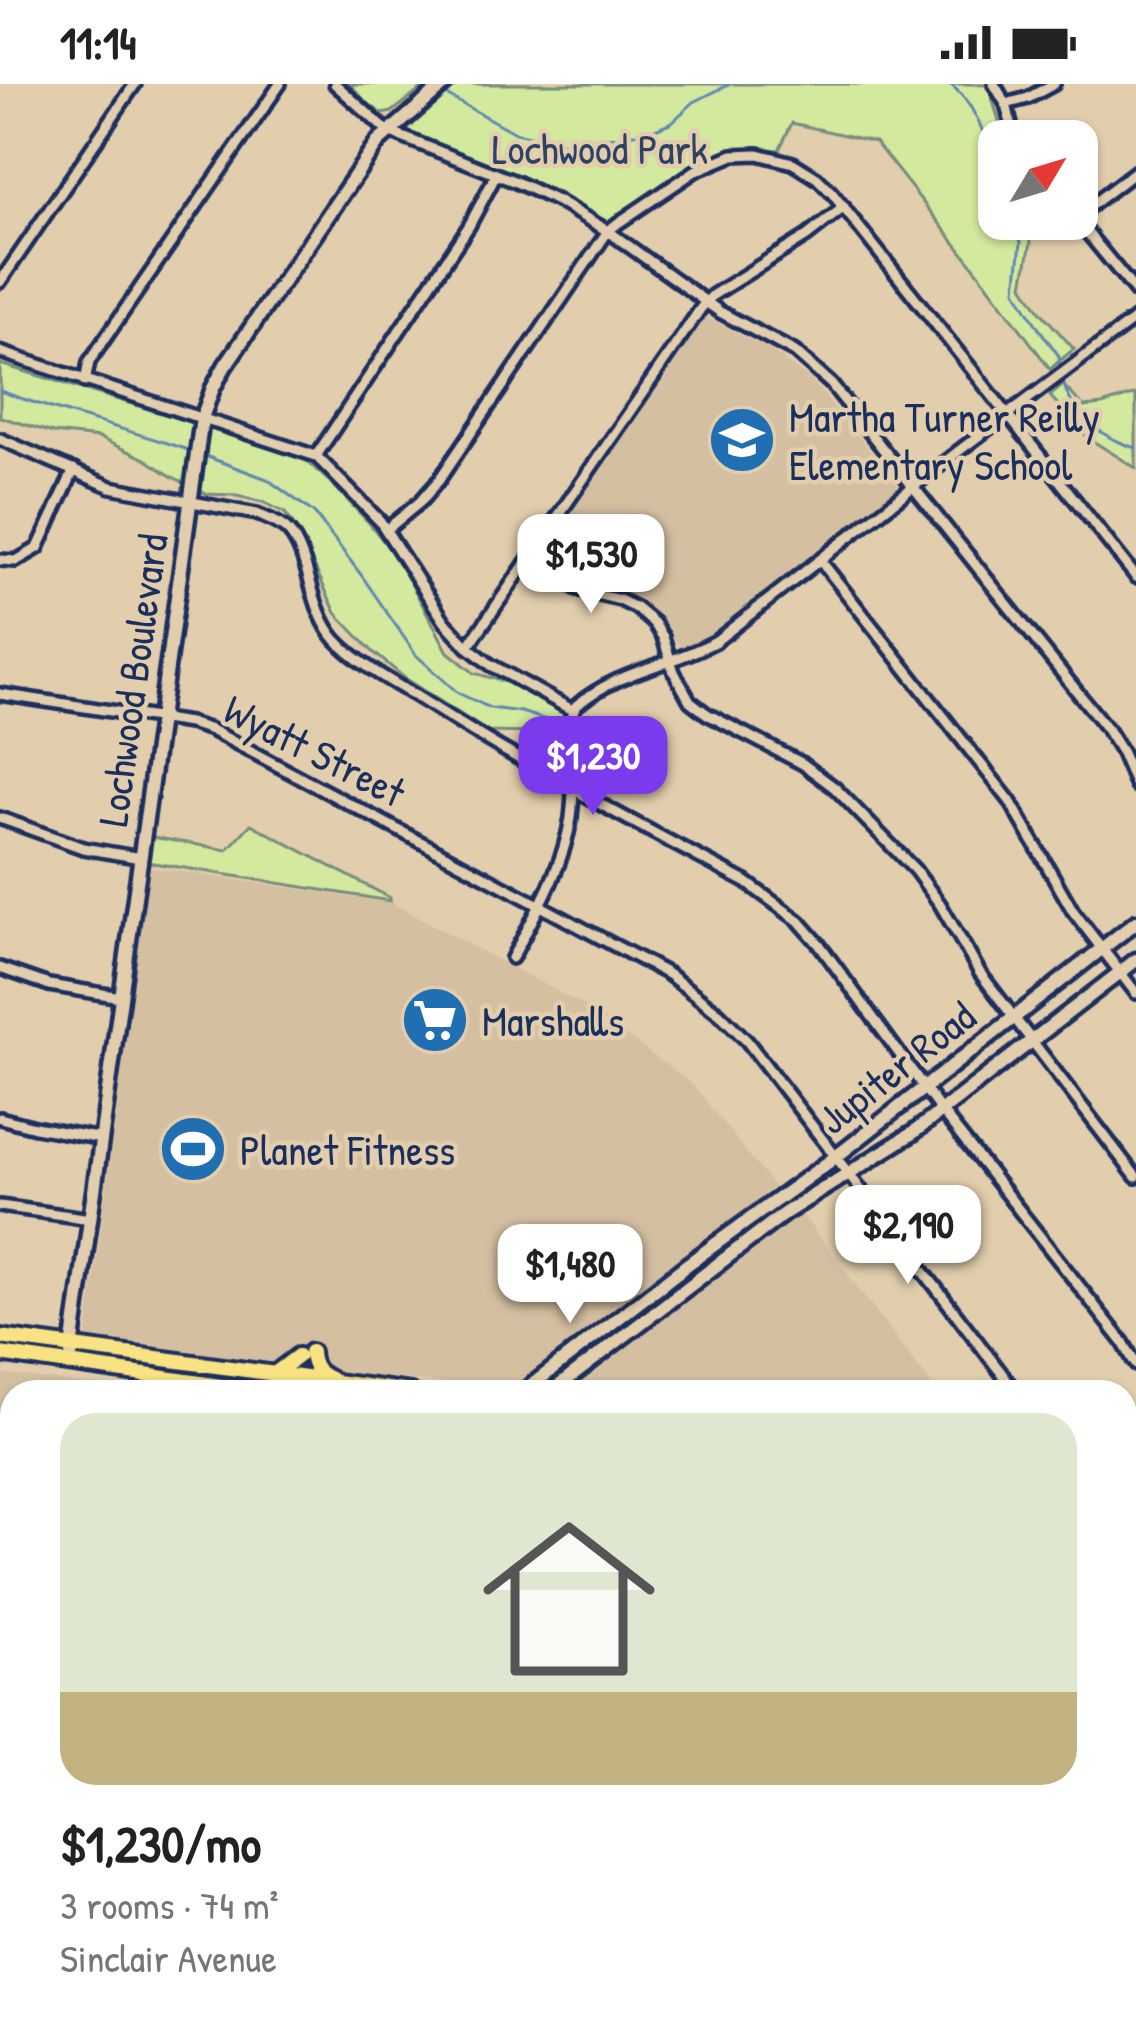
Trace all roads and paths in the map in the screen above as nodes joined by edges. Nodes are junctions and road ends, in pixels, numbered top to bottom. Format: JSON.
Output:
{"nodes":[{"id":1,"x":135,"y":84,"type":"edge"},
{"id":2,"x":280,"y":84,"type":"edge"},
{"id":3,"x":334,"y":84,"type":"edge"},
{"id":4,"x":445,"y":84,"type":"edge"},
{"id":5,"x":994,"y":84,"type":"edge"},
{"id":6,"x":1054,"y":84,"type":"edge"},
{"id":7,"x":1006,"y":104,"type":"junction"},
{"id":8,"x":1010,"y":120,"type":"edge"},
{"id":9,"x":387,"y":131,"type":"junction"},
{"id":10,"x":1136,"y":171,"type":"edge"},
{"id":11,"x":496,"y":176,"type":"junction"},
{"id":12,"x":1098,"y":201,"type":"edge"},
{"id":13,"x":844,"y":207,"type":"junction"},
{"id":14,"x":608,"y":231,"type":"junction"},
{"id":15,"x":1094,"y":240,"type":"edge"},
{"id":16,"x":0,"y":282,"type":"edge"},
{"id":17,"x":1136,"y":292,"type":"edge"},
{"id":18,"x":706,"y":302,"type":"junction"},
{"id":19,"x":1136,"y":318,"type":"edge"},
{"id":20,"x":0,"y":352,"type":"edge"},
{"id":21,"x":85,"y":382,"type":"junction"},
{"id":22,"x":1009,"y":414,"type":"junction"},
{"id":23,"x":202,"y":418,"type":"junction"},
{"id":24,"x":0,"y":439,"type":"edge"},
{"id":25,"x":316,"y":456,"type":"junction"},
{"id":26,"x":74,"y":470,"type":"junction"},
{"id":27,"x":913,"y":488,"type":"junction"},
{"id":28,"x":190,"y":501,"type":"junction"},
{"id":29,"x":386,"y":530,"type":"junction"},
{"id":30,"x":530,"y":559,"type":"junction"},
{"id":31,"x":0,"y":560,"type":"edge"},
{"id":32,"x":820,"y":560,"type":"junction"},
{"id":33,"x":1136,"y":577,"type":"edge"},
{"id":34,"x":468,"y":647,"type":"junction"},
{"id":35,"x":671,"y":661,"type":"junction"},
{"id":36,"x":0,"y":694,"type":"edge"},
{"id":37,"x":572,"y":710,"type":"junction"},
{"id":38,"x":160,"y":719,"type":"junction"},
{"id":39,"x":1136,"y":786,"type":"edge"},
{"id":40,"x":573,"y":789,"type":"junction"},
{"id":41,"x":0,"y":818,"type":"edge"},
{"id":42,"x":141,"y":858,"type":"junction"},
{"id":43,"x":540,"y":906,"type":"junction"},
{"id":44,"x":1136,"y":922,"type":"edge"},
{"id":45,"x":1101,"y":949,"type":"junction"},
{"id":46,"x":512,"y":958,"type":"dead end"},
{"id":47,"x":1136,"y":960,"type":"edge"},
{"id":48,"x":0,"y":968,"type":"edge"},
{"id":49,"x":1120,"y":973,"type":"junction"},
{"id":50,"x":1136,"y":993,"type":"edge"},
{"id":51,"x":122,"y":997,"type":"junction"},
{"id":52,"x":1012,"y":1018,"type":"junction"},
{"id":53,"x":1031,"y":1042,"type":"junction"},
{"id":54,"x":923,"y":1086,"type":"junction"},
{"id":55,"x":942,"y":1112,"type":"junction"},
{"id":56,"x":0,"y":1118,"type":"edge"},
{"id":57,"x":102,"y":1139,"type":"junction"},
{"id":58,"x":837,"y":1156,"type":"junction"},
{"id":59,"x":850,"y":1174,"type":"junction"},
{"id":60,"x":1136,"y":1177,"type":"edge"},
{"id":61,"x":0,"y":1206,"type":"edge"},
{"id":62,"x":91,"y":1219,"type":"junction"},
{"id":63,"x":745,"y":1222,"type":"junction"},
{"id":64,"x":758,"y":1234,"type":"junction"},
{"id":65,"x":617,"y":1320,"type":"junction"},
{"id":66,"x":634,"y":1328,"type":"junction"},
{"id":67,"x":0,"y":1337,"type":"edge"},
{"id":68,"x":72,"y":1347,"type":"junction"},
{"id":69,"x":0,"y":1354,"type":"edge"},
{"id":70,"x":70,"y":1364,"type":"junction"},
{"id":71,"x":1136,"y":1365,"type":"edge"},
{"id":72,"x":272,"y":1375,"type":"junction"},
{"id":73,"x":180,"y":1380,"type":"edge"},
{"id":74,"x":309,"y":1380,"type":"edge"},
{"id":75,"x":336,"y":1380,"type":"edge"},
{"id":76,"x":539,"y":1380,"type":"edge"},
{"id":77,"x":567,"y":1380,"type":"edge"},
{"id":78,"x":1007,"y":1380,"type":"edge"}],
"edges":[{"from":1,"to":16,"type":"street"},
{"from":2,"to":21,"type":"street"},
{"from":3,"to":9,"type":"street"},
{"from":4,"to":9,"type":"main road","name":"Lochwood Boulevard"},
{"from":5,"to":7,"type":"street"},
{"from":6,"to":7,"type":"street"},
{"from":7,"to":8,"type":"street"},
{"from":9,"to":11,"type":"street"},
{"from":9,"to":23,"type":"main road","name":"Lochwood Boulevard"},
{"from":10,"to":12,"type":"street"},
{"from":11,"to":14,"type":"street"},
{"from":11,"to":25,"type":"street"},
{"from":13,"to":14,"type":"street"},
{"from":13,"to":18,"type":"street"},
{"from":13,"to":22,"type":"street"},
{"from":14,"to":18,"type":"street"},
{"from":14,"to":29,"type":"street"},
{"from":15,"to":17,"type":"street"},
{"from":18,"to":27,"type":"street"},
{"from":18,"to":30,"type":"street"},
{"from":19,"to":22,"type":"street"},
{"from":20,"to":21,"type":"street"},
{"from":21,"to":23,"type":"street"},
{"from":22,"to":27,"type":"street"},
{"from":22,"to":33,"type":"street"},
{"from":23,"to":25,"type":"street"},
{"from":23,"to":28,"type":"main road","name":"Lochwood Boulevard"},
{"from":24,"to":26,"type":"street"},
{"from":25,"to":29,"type":"street"},
{"from":26,"to":28,"type":"street"},
{"from":26,"to":31,"type":"street"},
{"from":27,"to":32,"type":"street"},
{"from":27,"to":39,"type":"street"},
{"from":28,"to":38,"type":"main road","name":"Lochwood Boulevard"},
{"from":28,"to":40,"type":"street"},
{"from":29,"to":34,"type":"street"},
{"from":30,"to":34,"type":"street"},
{"from":30,"to":35,"type":"street"},
{"from":32,"to":35,"type":"street"},
{"from":32,"to":45,"type":"street"},
{"from":34,"to":37,"type":"street"},
{"from":35,"to":37,"type":"street"},
{"from":35,"to":52,"type":"street"},
{"from":36,"to":38,"type":"street","name":"Wyatt Street"},
{"from":37,"to":40,"type":"street"},
{"from":38,"to":42,"type":"main road","name":"Lochwood Boulevard"},
{"from":38,"to":43,"type":"street","name":"Wyatt Street"},
{"from":40,"to":43,"type":"street"},
{"from":40,"to":54,"type":"street"},
{"from":41,"to":42,"type":"street"},
{"from":42,"to":51,"type":"main road","name":"Lochwood Boulevard"},
{"from":43,"to":46,"type":"street"},
{"from":43,"to":58,"type":"street","name":"Wyatt Street"},
{"from":44,"to":45,"type":"main road","name":"Jupiter Road"},
{"from":45,"to":49,"type":"street"},
{"from":45,"to":52,"type":"main road","name":"Jupiter Road"},
{"from":47,"to":49,"type":"main road","name":"Jupiter Road"},
{"from":48,"to":51,"type":"street"},
{"from":49,"to":50,"type":"street"},
{"from":49,"to":53,"type":"main road","name":"Jupiter Road"},
{"from":51,"to":57,"type":"main road","name":"Lochwood Boulevard"},
{"from":52,"to":53,"type":"street"},
{"from":52,"to":54,"type":"main road","name":"Jupiter Road"},
{"from":53,"to":55,"type":"main road","name":"Jupiter Road"},
{"from":53,"to":60,"type":"street"},
{"from":54,"to":55,"type":"street"},
{"from":54,"to":58,"type":"main road","name":"Jupiter Road"},
{"from":55,"to":59,"type":"main road","name":"Jupiter Road"},
{"from":55,"to":71,"type":"street"},
{"from":56,"to":57,"type":"street"},
{"from":57,"to":62,"type":"main road","name":"Lochwood Boulevard"},
{"from":58,"to":59,"type":"street","name":"Wyatt Street"},
{"from":58,"to":63,"type":"main road","name":"Jupiter Road"},
{"from":59,"to":64,"type":"main road","name":"Jupiter Road"},
{"from":59,"to":78,"type":"street","name":"Wyatt Street"},
{"from":61,"to":62,"type":"street"},
{"from":62,"to":68,"type":"main road","name":"Lochwood Boulevard"},
{"from":63,"to":64,"type":"main road"},
{"from":63,"to":65,"type":"main road","name":"Jupiter Road"},
{"from":64,"to":66,"type":"main road","name":"Jupiter Road"},
{"from":65,"to":66,"type":"main road"},
{"from":65,"to":76,"type":"main road","name":"Jupiter Road"},
{"from":66,"to":77,"type":"main road","name":"Jupiter Road"},
{"from":67,"to":68,"type":"main road"},
{"from":68,"to":70,"type":"main road","name":"Lochwood Boulevard"},
{"from":68,"to":72,"type":"main road"},
{"from":69,"to":70,"type":"main road"},
{"from":70,"to":73,"type":"main road"},
{"from":72,"to":74,"type":"main road"},
{"from":72,"to":75,"type":"main road"}]}
